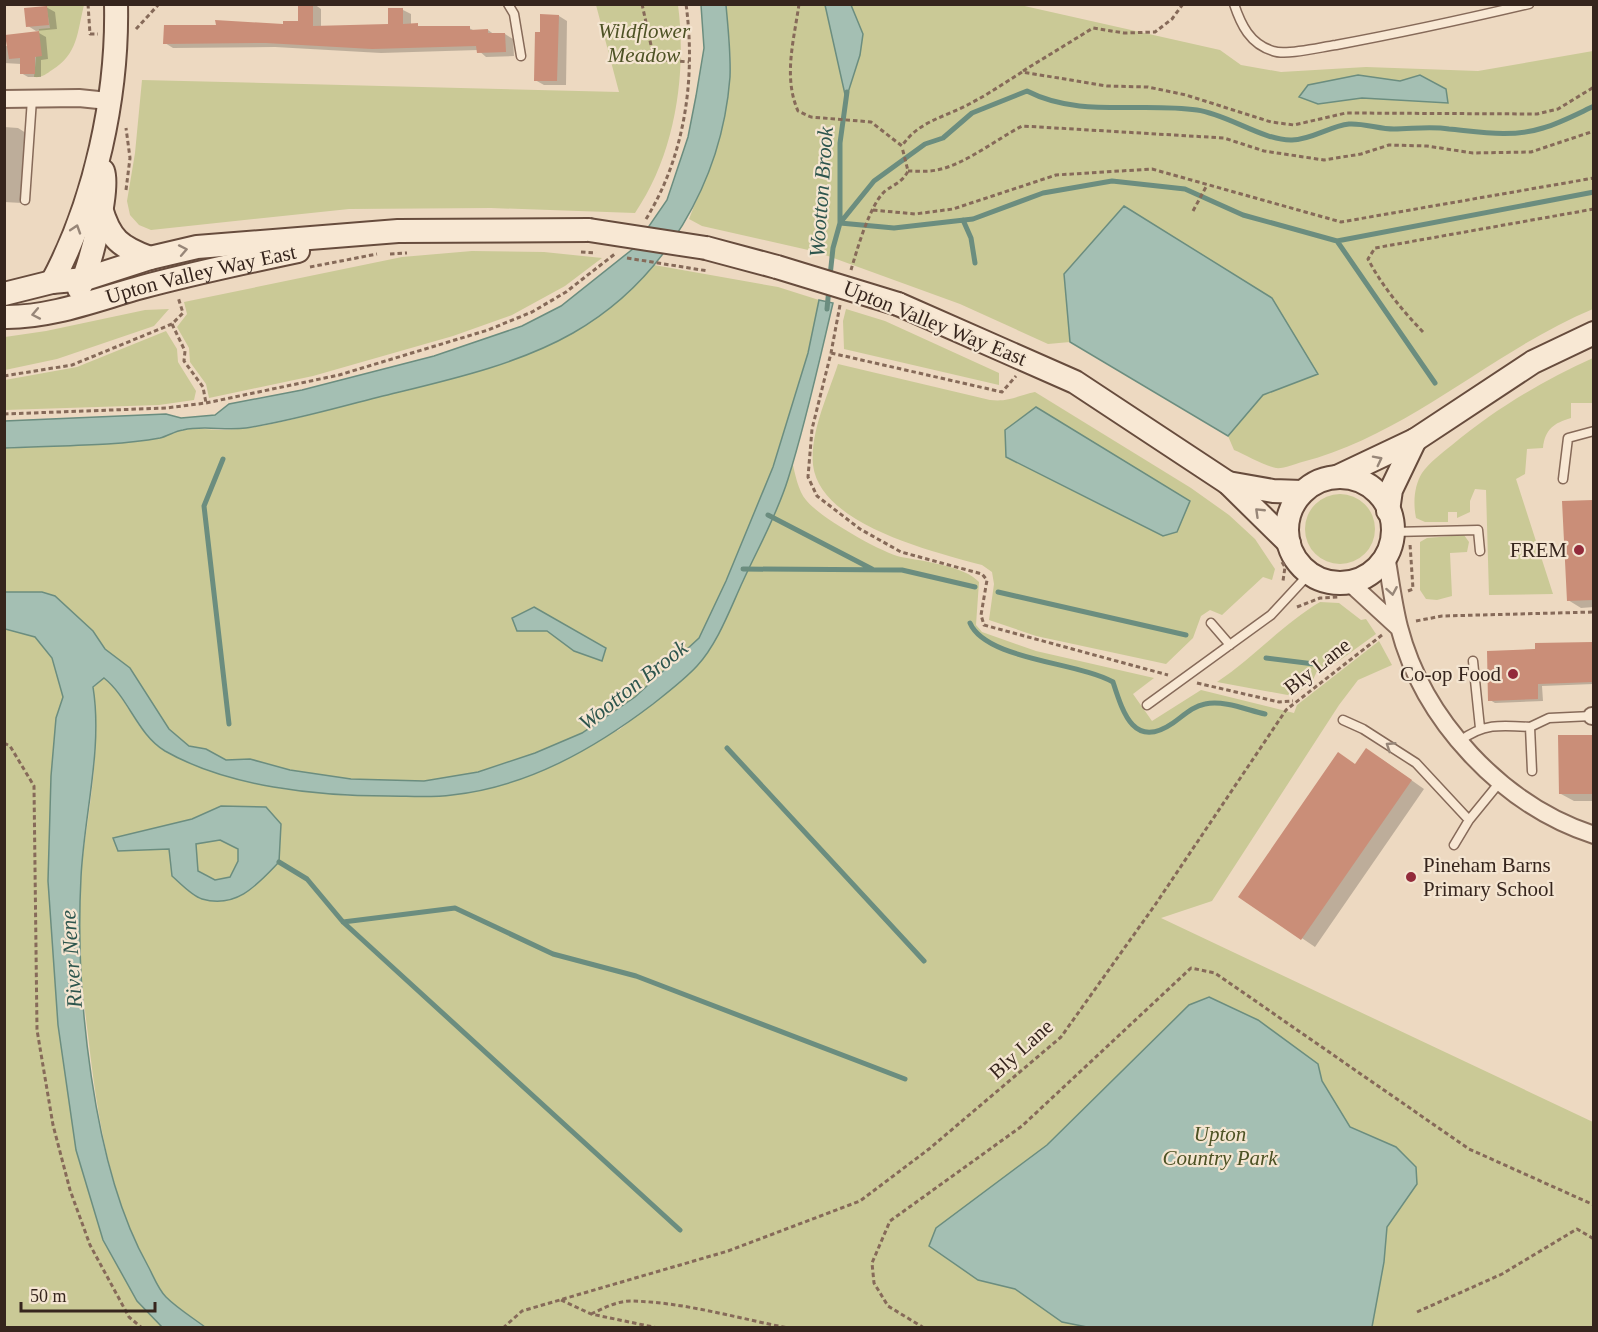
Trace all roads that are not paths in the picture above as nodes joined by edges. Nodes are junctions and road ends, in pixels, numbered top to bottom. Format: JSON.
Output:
{"nodes":[{"id":1,"x":116,"y":4,"type":"edge"},
{"id":2,"x":508,"y":4,"type":"edge"},
{"id":3,"x":1234,"y":4,"type":"edge"},
{"id":4,"x":1529,"y":4,"type":"edge"},
{"id":5,"x":521,"y":56,"type":"dead end"},
{"id":6,"x":4,"y":99,"type":"edge"},
{"id":7,"x":32,"y":99,"type":"junction"},
{"id":8,"x":108,"y":101,"type":"junction"},
{"id":9,"x":99,"y":158,"type":"junction"},
{"id":10,"x":26,"y":200,"type":"dead end"},
{"id":11,"x":101,"y":208,"type":"junction"},
{"id":12,"x":398,"y":231,"type":"junction"},
{"id":13,"x":150,"y":258,"type":"junction"},
{"id":14,"x":85,"y":279,"type":"junction"},
{"id":15,"x":52,"y":282,"type":"junction"},
{"id":16,"x":4,"y":294,"type":"edge"},
{"id":17,"x":68,"y":308,"type":"junction"},
{"id":18,"x":4,"y":317,"type":"edge"},
{"id":19,"x":1593,"y":333,"type":"edge"},
{"id":20,"x":1593,"y":431,"type":"edge"},
{"id":21,"x":1415,"y":440,"type":"junction"},
{"id":22,"x":1339,"y":476,"type":"junction"},
{"id":23,"x":1563,"y":479,"type":"dead end"},
{"id":24,"x":1228,"y":483,"type":"junction"},
{"id":25,"x":1302,"y":492,"type":"junction"},
{"id":26,"x":1397,"y":525,"type":"junction"},
{"id":27,"x":1284,"y":551,"type":"junction"},
{"id":28,"x":1480,"y":551,"type":"dead end"},
{"id":29,"x":1386,"y":555,"type":"junction"},
{"id":30,"x":1309,"y":574,"type":"junction"},
{"id":31,"x":1346,"y":590,"type":"junction"},
{"id":32,"x":1211,"y":623,"type":"dead end"},
{"id":33,"x":1399,"y":628,"type":"junction"},
{"id":34,"x":1230,"y":645,"type":"junction"},
{"id":35,"x":1473,"y":661,"type":"dead end"},
{"id":36,"x":1147,"y":705,"type":"dead end"},
{"id":37,"x":1593,"y":716,"type":"edge"},
{"id":38,"x":1343,"y":720,"type":"dead end"},
{"id":39,"x":1530,"y":727,"type":"junction"},
{"id":40,"x":1480,"y":728,"type":"junction"},
{"id":41,"x":1460,"y":741,"type":"junction"},
{"id":42,"x":1532,"y":771,"type":"dead end"},
{"id":43,"x":1500,"y":782,"type":"junction"},
{"id":44,"x":1469,"y":820,"type":"junction"},
{"id":45,"x":1593,"y":835,"type":"edge"},
{"id":46,"x":1454,"y":845,"type":"dead end"}],
"edges":[{"from":1,"to":8,"type":"street"},
{"from":2,"to":5,"type":"lane"},
{"from":3,"to":4,"type":"lane"},
{"from":6,"to":7,"type":"street"},
{"from":7,"to":8,"type":"street"},
{"from":7,"to":10,"type":"lane"},
{"from":8,"to":9,"type":"street"},
{"from":9,"to":11,"type":"street"},
{"from":15,"to":9,"type":"street","one_way":true},
{"from":11,"to":13,"type":"street"},
{"from":11,"to":14,"type":"street"},
{"from":13,"to":12,"type":"street","name":"Upton Valley Way East","one_way":true},
{"from":12,"to":17,"type":"street","name":"Upton Valley Way East"},
{"from":12,"to":24,"type":"street","name":"Upton Valley Way East","bridge":true},
{"from":13,"to":14,"type":"street","name":"Upton Valley Way East"},
{"from":14,"to":15,"type":"street","name":"Upton Valley Way East"},
{"from":14,"to":17,"type":"street"},
{"from":15,"to":16,"type":"street","name":"Upton Valley Way East"},
{"from":17,"to":18,"type":"street","name":"Upton Valley Way East","one_way":true},
{"from":19,"to":21,"type":"street"},
{"from":20,"to":23,"type":"lane"},
{"from":22,"to":21,"type":"street","one_way":true},
{"from":21,"to":26,"type":"street"},
{"from":22,"to":25,"type":"street"},
{"from":22,"to":26,"type":"street"},
{"from":24,"to":25,"type":"street","name":"Upton Valley Way East"},
{"from":27,"to":24,"type":"street","name":"Upton Valley Way East","one_way":true},
{"from":25,"to":27,"type":"street"},
{"from":26,"to":28,"type":"lane"},
{"from":26,"to":29,"type":"street"},
{"from":27,"to":30,"type":"street"},
{"from":29,"to":31,"type":"street"},
{"from":29,"to":33,"type":"street","one_way":true},
{"from":30,"to":31,"type":"street"},
{"from":30,"to":34,"type":"lane"},
{"from":31,"to":33,"type":"street"},
{"from":32,"to":34,"type":"lane"},
{"from":33,"to":41,"type":"street"},
{"from":34,"to":36,"type":"lane"},
{"from":35,"to":40,"type":"lane"},
{"from":37,"to":39,"type":"lane"},
{"from":44,"to":38,"type":"lane","one_way":true},
{"from":39,"to":40,"type":"lane"},
{"from":39,"to":42,"type":"lane"},
{"from":40,"to":41,"type":"lane"},
{"from":41,"to":43,"type":"street"},
{"from":43,"to":44,"type":"lane"},
{"from":43,"to":45,"type":"street"},
{"from":44,"to":46,"type":"lane"}]}
